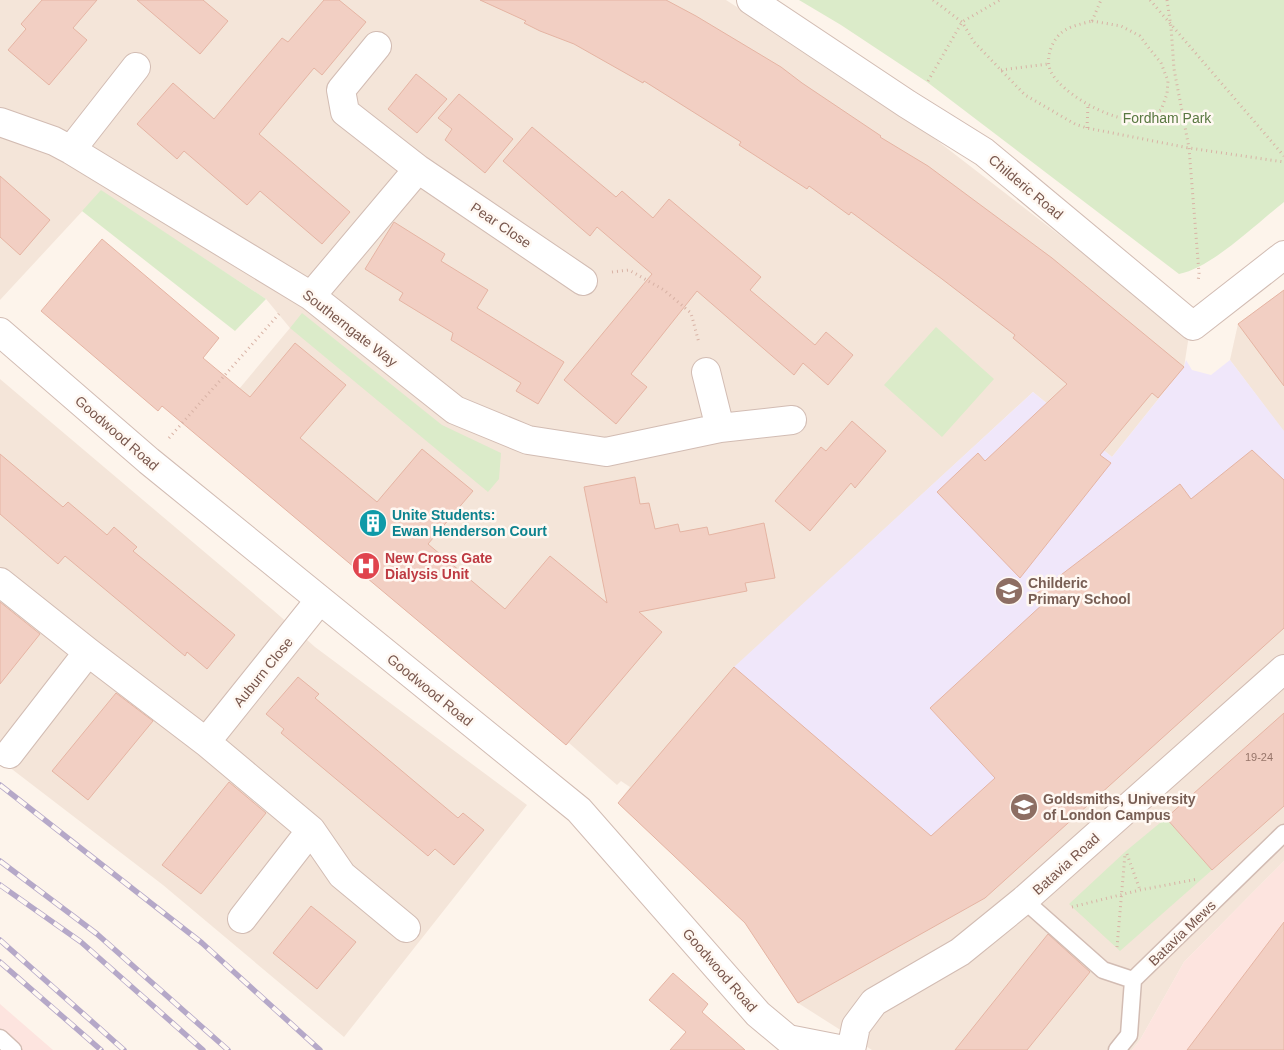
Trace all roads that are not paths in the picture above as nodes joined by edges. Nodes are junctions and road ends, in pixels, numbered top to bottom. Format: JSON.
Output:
{"nodes":[{"id":1,"x":751,"y":0,"type":"edge"},
{"id":2,"x":376,"y":46,"type":"dead end"},
{"id":3,"x":136,"y":67,"type":"dead end"},
{"id":4,"x":0,"y":122,"type":"edge"},
{"id":5,"x":72,"y":150,"type":"junction"},
{"id":6,"x":418,"y":169,"type":"junction"},
{"id":7,"x":1284,"y":255,"type":"edge"},
{"id":8,"x":583,"y":281,"type":"road end"},
{"id":9,"x":306,"y":293,"type":"junction"},
{"id":10,"x":0,"y":332,"type":"edge"},
{"id":11,"x":706,"y":372,"type":"road end"},
{"id":12,"x":792,"y":420,"type":"dead end"},
{"id":13,"x":720,"y":428,"type":"junction"},
{"id":14,"x":0,"y":582,"type":"edge"},
{"id":15,"x":320,"y":601,"type":"junction"},
{"id":16,"x":88,"y":652,"type":"junction"},
{"id":17,"x":1284,"y":670,"type":"edge"},
{"id":18,"x":206,"y":742,"type":"junction"},
{"id":19,"x":9,"y":754,"type":"dead end"},
{"id":20,"x":311,"y":830,"type":"junction"},
{"id":21,"x":1284,"y":834,"type":"edge"},
{"id":22,"x":1024,"y":900,"type":"junction"},
{"id":23,"x":242,"y":919,"type":"dead end"},
{"id":24,"x":406,"y":928,"type":"dead end"},
{"id":25,"x":1133,"y":980,"type":"junction"},
{"id":26,"x":0,"y":1038,"type":"edge"},
{"id":27,"x":13,"y":1050,"type":"edge"},
{"id":28,"x":844,"y":1050,"type":"edge"},
{"id":29,"x":851,"y":1050,"type":"edge"},
{"id":30,"x":1117,"y":1050,"type":"edge"}],
"edges":[{"from":1,"to":7,"type":"street","name":"Childeric Road"},
{"from":2,"to":6,"type":"street","name":"Pear Close"},
{"from":3,"to":5,"type":"street"},
{"from":4,"to":5,"type":"street","name":"Southerngate Way"},
{"from":5,"to":9,"type":"street","name":"Southerngate Way"},
{"from":6,"to":8,"type":"street","name":"Pear Close"},
{"from":6,"to":9,"type":"street"},
{"from":9,"to":13,"type":"street","name":"Southerngate Way"},
{"from":10,"to":15,"type":"street","name":"Goodwood Road"},
{"from":11,"to":13,"type":"street"},
{"from":12,"to":13,"type":"street","name":"Southerngate Way"},
{"from":14,"to":16,"type":"street"},
{"from":15,"to":18,"type":"street","name":"Auburn Close"},
{"from":15,"to":28,"type":"street","name":"Goodwood Road"},
{"from":16,"to":18,"type":"street"},
{"from":16,"to":19,"type":"street"},
{"from":17,"to":22,"type":"street","name":"Batavia Road"},
{"from":18,"to":20,"type":"street"},
{"from":20,"to":23,"type":"street"},
{"from":20,"to":24,"type":"street"},
{"from":21,"to":25,"type":"lane","name":"Batavia Mews"},
{"from":22,"to":25,"type":"lane"},
{"from":22,"to":29,"type":"street","name":"Batavia Road"},
{"from":25,"to":30,"type":"lane"},
{"from":26,"to":27,"type":"lane"}]}
